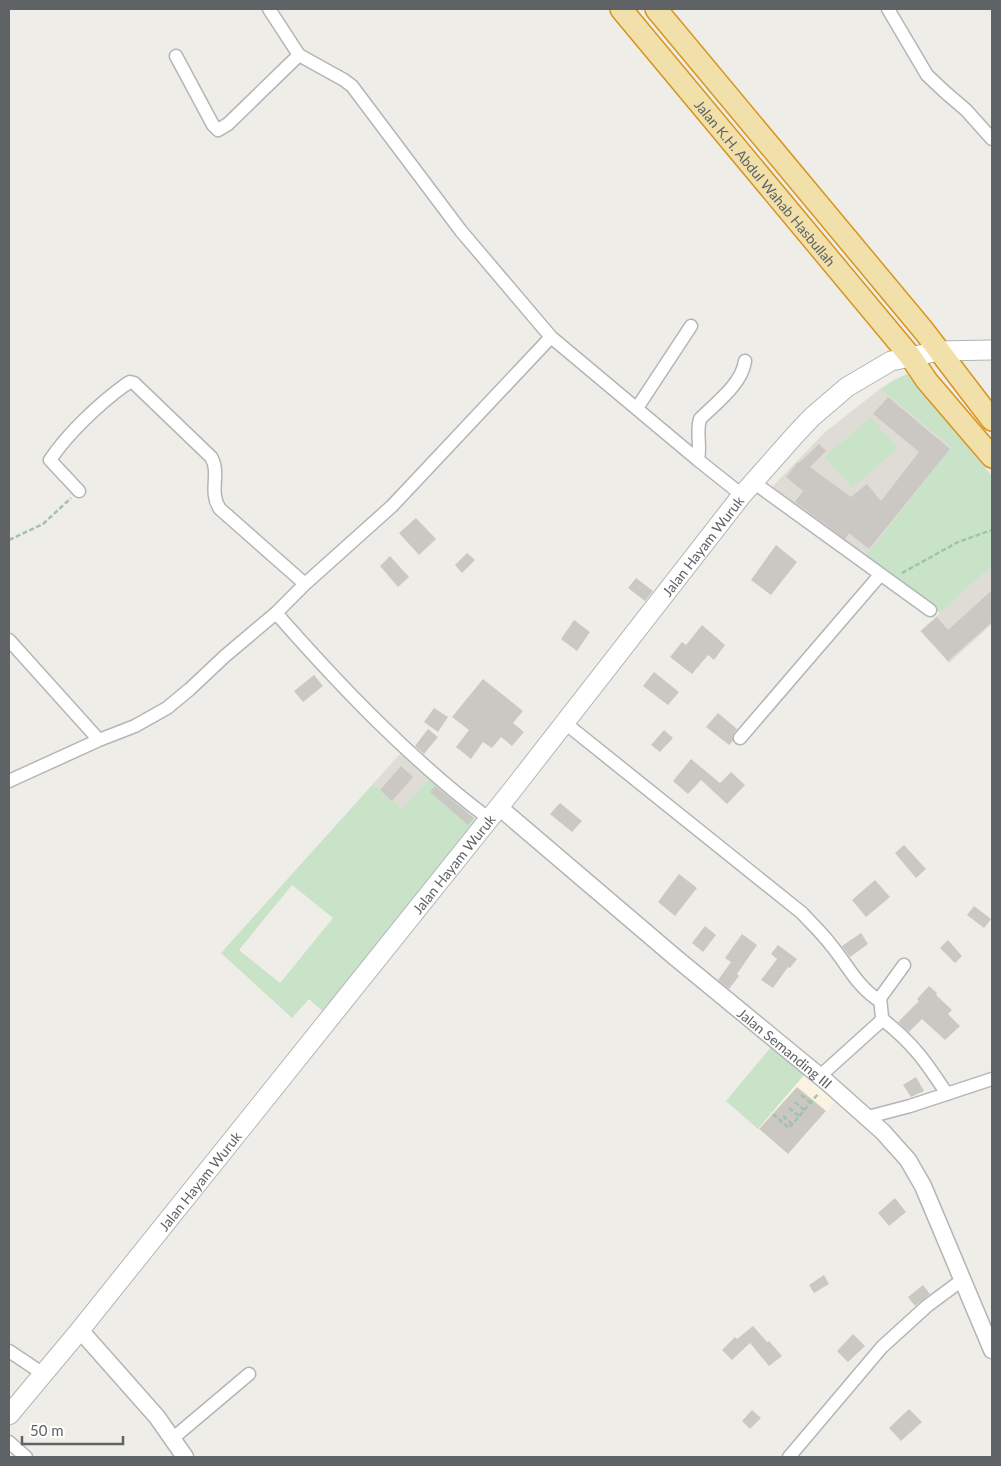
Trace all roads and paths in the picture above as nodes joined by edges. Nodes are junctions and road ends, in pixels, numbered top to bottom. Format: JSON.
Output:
{"nodes":[{"id":1,"x":269,"y":9,"type":"edge"},
{"id":2,"x":621,"y":9,"type":"edge"},
{"id":3,"x":656,"y":9,"type":"edge"},
{"id":4,"x":888,"y":9,"type":"edge"},
{"id":5,"x":299,"y":55,"type":"junction"},
{"id":6,"x":176,"y":56,"type":"dead end"},
{"id":7,"x":992,"y":139,"type":"edge"},
{"id":8,"x":691,"y":326,"type":"dead end"},
{"id":9,"x":551,"y":336,"type":"junction"},
{"id":10,"x":992,"y":350,"type":"edge"},
{"id":11,"x":925,"y":354,"type":"junction"},
{"id":12,"x":745,"y":360,"type":"dead end"},
{"id":13,"x":637,"y":408,"type":"junction"},
{"id":14,"x":992,"y":420,"type":"edge"},
{"id":15,"x":992,"y":457,"type":"edge"},
{"id":16,"x":698,"y":460,"type":"junction"},
{"id":17,"x":748,"y":489,"type":"junction"},
{"id":18,"x":79,"y":491,"type":"joint"},
{"id":19,"x":992,"y":530,"type":"edge"},
{"id":20,"x":9,"y":540,"type":"edge"},
{"id":21,"x":880,"y":575,"type":"junction"},
{"id":22,"x":305,"y":584,"type":"junction"},
{"id":23,"x":930,"y":610,"type":"dead end"},
{"id":24,"x":276,"y":613,"type":"junction"},
{"id":25,"x":9,"y":640,"type":"edge"},
{"id":26,"x":565,"y":723,"type":"junction"},
{"id":27,"x":740,"y":738,"type":"dead end"},
{"id":28,"x":99,"y":740,"type":"junction"},
{"id":29,"x":9,"y":781,"type":"edge"},
{"id":30,"x":494,"y":812,"type":"junction"},
{"id":31,"x":904,"y":965,"type":"dead end"},
{"id":32,"x":880,"y":1000,"type":"junction"},
{"id":33,"x":882,"y":1019,"type":"junction"},
{"id":34,"x":820,"y":1076,"type":"junction"},
{"id":35,"x":992,"y":1080,"type":"edge"},
{"id":36,"x":947,"y":1094,"type":"junction"},
{"id":37,"x":801,"y":1095,"type":"dead end"},
{"id":38,"x":795,"y":1102,"type":"dead end"},
{"id":39,"x":790,"y":1108,"type":"dead end"},
{"id":40,"x":804,"y":1110,"type":"junction"},
{"id":41,"x":772,"y":1116,"type":"dead end"},
{"id":42,"x":783,"y":1116,"type":"dead end"},
{"id":43,"x":799,"y":1116,"type":"junction"},
{"id":44,"x":868,"y":1118,"type":"junction"},
{"id":45,"x":792,"y":1124,"type":"junction"},
{"id":46,"x":962,"y":1280,"type":"junction"},
{"id":47,"x":80,"y":1330,"type":"junction"},
{"id":48,"x":992,"y":1350,"type":"edge"},
{"id":49,"x":9,"y":1351,"type":"edge"},
{"id":50,"x":42,"y":1373,"type":"junction"},
{"id":51,"x":249,"y":1374,"type":"dead end"},
{"id":52,"x":9,"y":1415,"type":"edge"},
{"id":53,"x":172,"y":1439,"type":"junction"},
{"id":54,"x":9,"y":1442,"type":"edge"},
{"id":55,"x":26,"y":1457,"type":"edge"},
{"id":56,"x":185,"y":1457,"type":"edge"},
{"id":57,"x":789,"y":1457,"type":"edge"}],
"edges":[{"from":1,"to":5,"type":"street"},
{"from":2,"to":11,"type":"highway","name":"Jalan K.H. Abdul Wahab Hasbullah"},
{"from":3,"to":11,"type":"highway","name":"Jalan K.H. Abdul Wahab Hasbullah"},
{"from":4,"to":7,"type":"street"},
{"from":5,"to":6,"type":"street"},
{"from":5,"to":9,"type":"street"},
{"from":8,"to":13,"type":"street"},
{"from":9,"to":13,"type":"street"},
{"from":9,"to":22,"type":"street"},
{"from":10,"to":11,"type":"main road","name":"Jalan Hayam Wuruk"},
{"from":11,"to":14,"type":"highway"},
{"from":11,"to":15,"type":"highway"},
{"from":11,"to":17,"type":"main road","name":"Jalan Hayam Wuruk"},
{"from":12,"to":16,"type":"street"},
{"from":13,"to":16,"type":"street"},
{"from":16,"to":17,"type":"street"},
{"from":17,"to":21,"type":"street"},
{"from":17,"to":26,"type":"main road","name":"Jalan Hayam Wuruk"},
{"from":18,"to":20,"type":"path"},
{"from":18,"to":22,"type":"street"},
{"from":19,"to":21,"type":"path"},
{"from":21,"to":23,"type":"street"},
{"from":21,"to":27,"type":"street"},
{"from":22,"to":24,"type":"street"},
{"from":24,"to":28,"type":"street"},
{"from":24,"to":30,"type":"street"},
{"from":25,"to":28,"type":"street"},
{"from":26,"to":30,"type":"main road","name":"Jalan Hayam Wuruk"},
{"from":26,"to":32,"type":"street"},
{"from":28,"to":29,"type":"street"},
{"from":30,"to":34,"type":"street","name":"Jalan Semanding III"},
{"from":30,"to":47,"type":"main road","name":"Jalan Hayam Wuruk"},
{"from":31,"to":32,"type":"street"},
{"from":32,"to":33,"type":"street"},
{"from":33,"to":34,"type":"street"},
{"from":33,"to":36,"type":"street"},
{"from":34,"to":44,"type":"street","name":"Jalan Semanding III"},
{"from":35,"to":36,"type":"street"},
{"from":36,"to":44,"type":"street"},
{"from":37,"to":40,"type":"path"},
{"from":38,"to":40,"type":"path"},
{"from":39,"to":43,"type":"path"},
{"from":40,"to":43,"type":"path"},
{"from":41,"to":45,"type":"path"},
{"from":42,"to":45,"type":"path"},
{"from":43,"to":45,"type":"path"},
{"from":44,"to":46,"type":"street","name":"Jalan Semanding III"},
{"from":46,"to":48,"type":"street","name":"Jalan Semanding III"},
{"from":46,"to":57,"type":"street"},
{"from":47,"to":50,"type":"main road","name":"Jalan Hayam Wuruk"},
{"from":47,"to":53,"type":"street"},
{"from":49,"to":50,"type":"street"},
{"from":50,"to":52,"type":"main road","name":"Jalan Hayam Wuruk"},
{"from":51,"to":53,"type":"street"},
{"from":53,"to":56,"type":"street"},
{"from":54,"to":55,"type":"street"}]}
